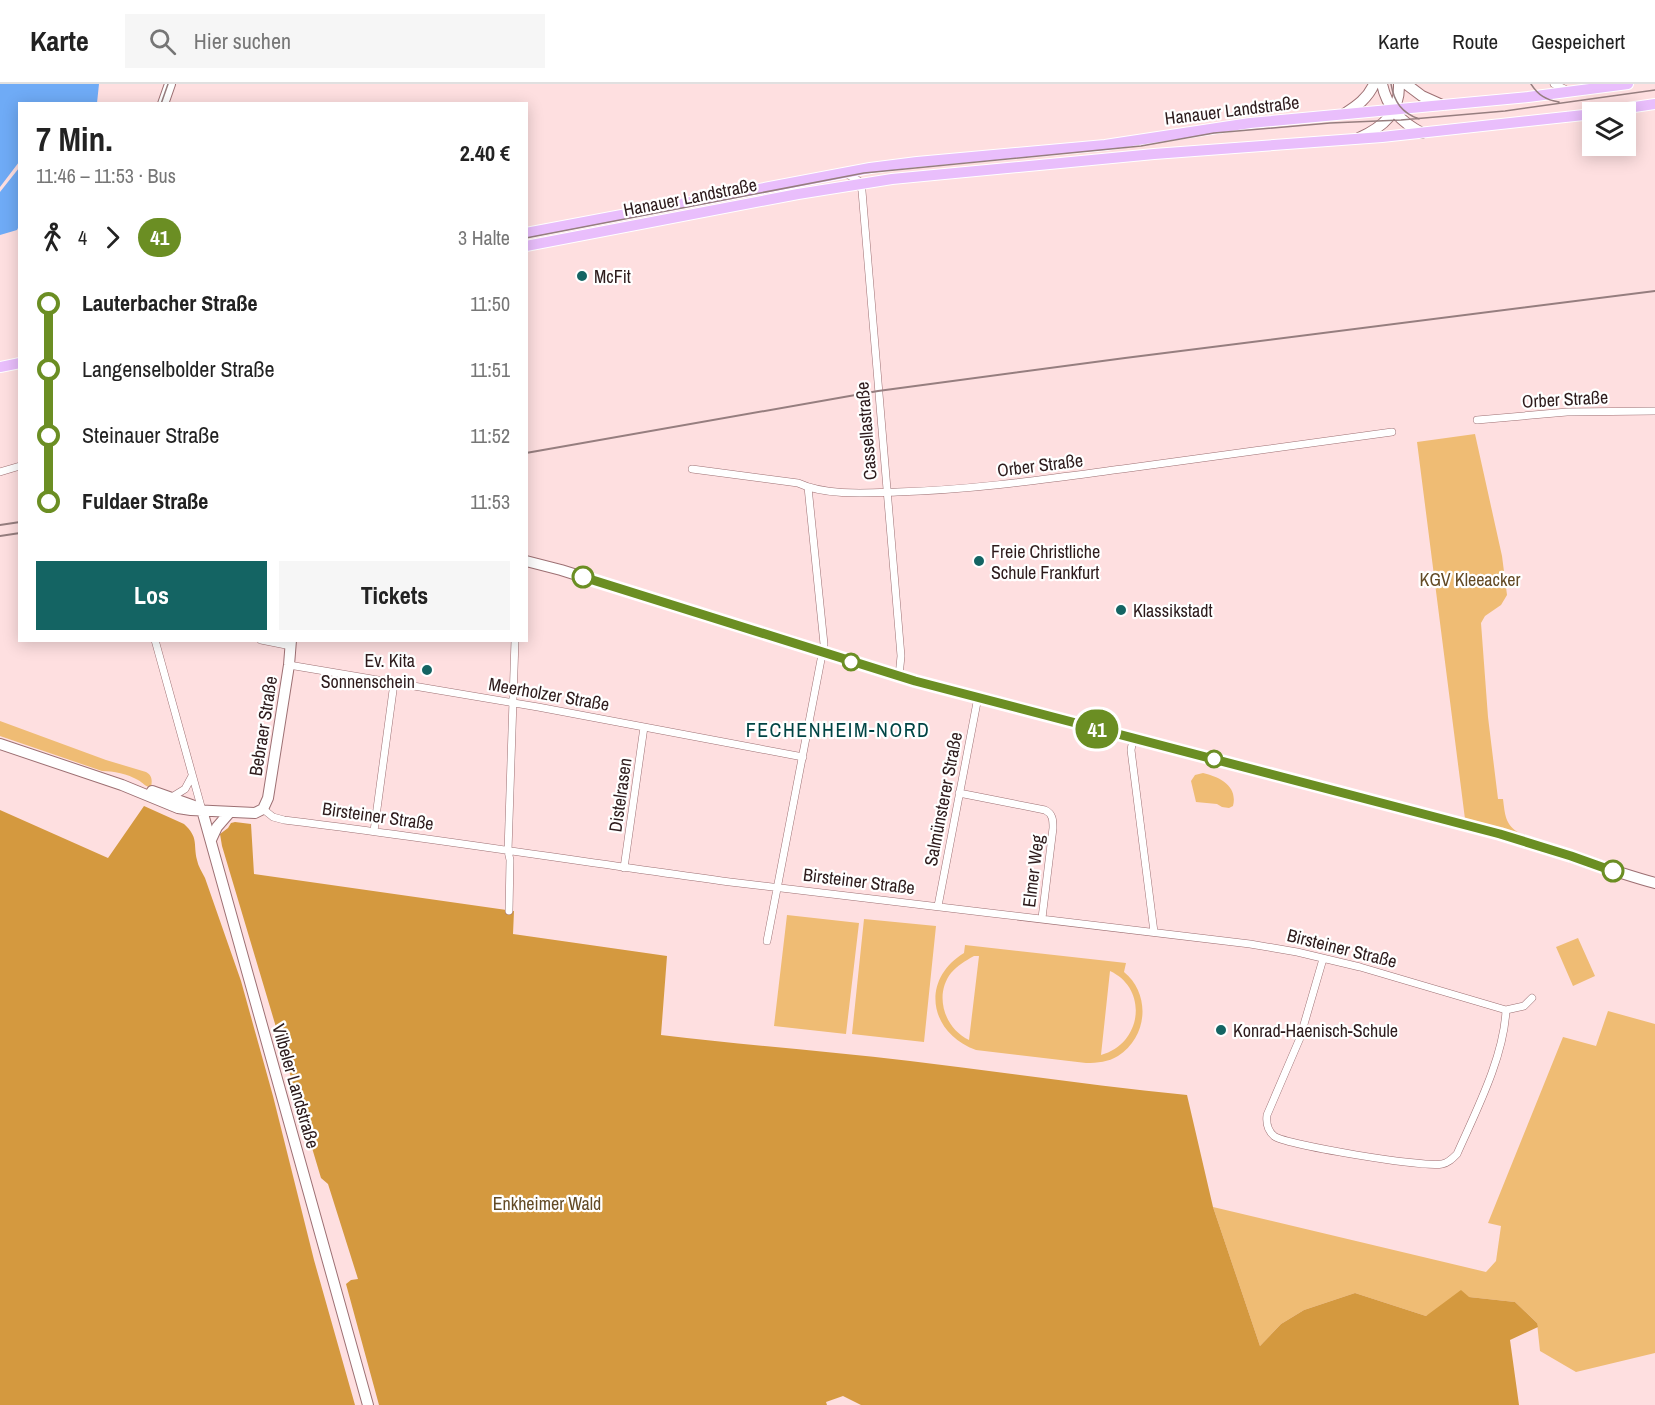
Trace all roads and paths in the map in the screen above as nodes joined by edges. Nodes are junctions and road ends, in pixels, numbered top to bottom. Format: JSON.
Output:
{"nodes":[{"id":1,"x":170,"y":84,"type":"edge"},
{"id":2,"x":1374,"y":84,"type":"edge"},
{"id":3,"x":1382,"y":84,"type":"edge"},
{"id":4,"x":1399,"y":84,"type":"edge"},
{"id":5,"x":1407,"y":84,"type":"edge"},
{"id":6,"x":1554,"y":84,"type":"edge"},
{"id":7,"x":1628,"y":84,"type":"edge"},
{"id":8,"x":1571,"y":92,"type":"junction"},
{"id":9,"x":164,"y":102,"type":"edge"},
{"id":10,"x":1655,"y":104,"type":"edge"},
{"id":11,"x":1443,"y":105,"type":"junction"},
{"id":12,"x":1636,"y":107,"type":"edge"},
{"id":13,"x":1393,"y":110,"type":"junction"},
{"id":14,"x":1344,"y":114,"type":"junction"},
{"id":15,"x":1582,"y":115,"type":"edge"},
{"id":16,"x":1422,"y":134,"type":"junction"},
{"id":17,"x":1356,"y":140,"type":"junction"},
{"id":18,"x":841,"y":173,"type":"junction"},
{"id":19,"x":861,"y":184,"type":"junction"},
{"id":20,"x":528,"y":233,"type":"edge"},
{"id":21,"x":528,"y":246,"type":"edge"},
{"id":22,"x":18,"y":359,"type":"edge"},
{"id":23,"x":18,"y":363,"type":"edge"},
{"id":24,"x":2,"y":367,"type":"edge"},
{"id":25,"x":1655,"y":411,"type":"edge"},
{"id":26,"x":1477,"y":420,"type":"dead end"},
{"id":27,"x":1392,"y":432,"type":"dead end"},
{"id":28,"x":18,"y":467,"type":"edge"},
{"id":29,"x":692,"y":469,"type":"dead end"},
{"id":30,"x":0,"y":472,"type":"edge"},
{"id":31,"x":808,"y":488,"type":"junction"},
{"id":32,"x":886,"y":493,"type":"junction"},
{"id":33,"x":528,"y":562,"type":"edge"},
{"id":34,"x":156,"y":642,"type":"edge"},
{"id":35,"x":515,"y":642,"type":"edge"},
{"id":36,"x":291,"y":643,"type":"edge"},
{"id":37,"x":823,"y":653,"type":"junction"},
{"id":38,"x":289,"y":665,"type":"junction"},
{"id":39,"x":899,"y":676,"type":"junction"},
{"id":40,"x":394,"y":683,"type":"junction"},
{"id":41,"x":978,"y":697,"type":"junction"},
{"id":42,"x":513,"y":704,"type":"junction"},
{"id":43,"x":645,"y":727,"type":"junction"},
{"id":44,"x":1133,"y":739,"type":"junction"},
{"id":45,"x":0,"y":744,"type":"edge"},
{"id":46,"x":803,"y":757,"type":"junction"},
{"id":47,"x":192,"y":776,"type":"junction"},
{"id":48,"x":122,"y":785,"type":"junction"},
{"id":49,"x":959,"y":793,"type":"junction"},
{"id":50,"x":172,"y":797,"type":"junction"},
{"id":51,"x":178,"y":808,"type":"junction"},
{"id":52,"x":262,"y":809,"type":"junction"},
{"id":53,"x":202,"y":810,"type":"junction"},
{"id":54,"x":230,"y":812,"type":"junction"},
{"id":55,"x":374,"y":831,"type":"junction"},
{"id":56,"x":211,"y":840,"type":"junction"},
{"id":57,"x":508,"y":851,"type":"junction"},
{"id":58,"x":624,"y":868,"type":"junction"},
{"id":59,"x":1655,"y":883,"type":"edge"},
{"id":60,"x":778,"y":888,"type":"junction"},
{"id":61,"x":938,"y":906,"type":"junction"},
{"id":62,"x":509,"y":911,"type":"dead end"},
{"id":63,"x":1042,"y":918,"type":"junction"},
{"id":64,"x":1154,"y":932,"type":"junction"},
{"id":65,"x":767,"y":941,"type":"dead end"},
{"id":66,"x":1323,"y":958,"type":"junction"},
{"id":67,"x":1532,"y":998,"type":"dead end"},
{"id":68,"x":1506,"y":1010,"type":"junction"},
{"id":69,"x":368,"y":1405,"type":"edge"}],
"edges":[{"from":1,"to":9,"type":"street"},
{"from":2,"to":14,"type":"street"},
{"from":3,"to":13,"type":"street"},
{"from":4,"to":13,"type":"street"},
{"from":5,"to":11,"type":"street"},
{"from":6,"to":8,"type":"street"},
{"from":7,"to":8,"type":"main road","name":"Hanauer Landstraße"},
{"from":8,"to":11,"type":"main road","name":"Hanauer Landstraße"},
{"from":10,"to":12,"type":"main road"},
{"from":11,"to":13,"type":"main road","name":"Hanauer Landstraße"},
{"from":13,"to":14,"type":"main road","name":"Hanauer Landstraße"},
{"from":13,"to":16,"type":"street"},
{"from":13,"to":17,"type":"street"},
{"from":14,"to":18,"type":"main road","name":"Hanauer Landstraße"},
{"from":15,"to":16,"type":"main road","name":"Hanauer Landstraße"},
{"from":16,"to":17,"type":"main road","name":"Hanauer Landstraße"},
{"from":17,"to":19,"type":"main road","name":"Hanauer Landstraße"},
{"from":18,"to":19,"type":"street"},
{"from":18,"to":20,"type":"main road","name":"Hanauer Landstraße"},
{"from":19,"to":21,"type":"main road","name":"Hanauer Landstraße"},
{"from":19,"to":32,"type":"street","name":"Cassellastraße"},
{"from":22,"to":24,"type":"main road"},
{"from":23,"to":24,"type":"main road"},
{"from":25,"to":26,"type":"street","name":"Orber Straße"},
{"from":27,"to":32,"type":"street","name":"Orber Straße"},
{"from":28,"to":30,"type":"street"},
{"from":29,"to":31,"type":"street","name":"Orber Straße"},
{"from":31,"to":32,"type":"street","name":"Orber Straße"},
{"from":31,"to":37,"type":"street"},
{"from":32,"to":39,"type":"street","name":"Cassellastraße"},
{"from":33,"to":37,"type":"street"},
{"from":34,"to":47,"type":"street","name":"Vilbeler Landstraße"},
{"from":35,"to":42,"type":"street"},
{"from":36,"to":38,"type":"street","name":"Bebraer Straße"},
{"from":37,"to":39,"type":"street"},
{"from":37,"to":46,"type":"street"},
{"from":38,"to":40,"type":"street","name":"Meerholzer Straße"},
{"from":38,"to":52,"type":"street","name":"Bebraer Straße"},
{"from":39,"to":41,"type":"street"},
{"from":40,"to":42,"type":"street","name":"Meerholzer Straße"},
{"from":40,"to":55,"type":"street"},
{"from":41,"to":44,"type":"street"},
{"from":41,"to":49,"type":"street","name":"Salmünsterer Straße"},
{"from":42,"to":43,"type":"street","name":"Meerholzer Straße"},
{"from":42,"to":57,"type":"street"},
{"from":43,"to":46,"type":"street","name":"Meerholzer Straße"},
{"from":43,"to":58,"type":"street","name":"Distelrasen"},
{"from":44,"to":59,"type":"street"},
{"from":44,"to":64,"type":"street"},
{"from":45,"to":48,"type":"street"},
{"from":46,"to":60,"type":"street"},
{"from":47,"to":50,"type":"street"},
{"from":47,"to":53,"type":"street","name":"Vilbeler Landstraße"},
{"from":48,"to":50,"type":"street"},
{"from":48,"to":51,"type":"street"},
{"from":49,"to":61,"type":"street","name":"Salmünsterer Straße"},
{"from":49,"to":63,"type":"street","name":"Elmer Weg"},
{"from":50,"to":53,"type":"street"},
{"from":51,"to":53,"type":"street","name":"Birsteiner Straße"},
{"from":51,"to":56,"type":"street"},
{"from":52,"to":54,"type":"street","name":"Birsteiner Straße"},
{"from":52,"to":55,"type":"street","name":"Birsteiner Straße"},
{"from":53,"to":54,"type":"street","name":"Birsteiner Straße"},
{"from":53,"to":56,"type":"street","name":"Vilbeler Landstraße"},
{"from":54,"to":56,"type":"street"},
{"from":55,"to":57,"type":"street","name":"Birsteiner Straße"},
{"from":56,"to":69,"type":"street","name":"Vilbeler Landstraße"},
{"from":57,"to":58,"type":"street","name":"Birsteiner Straße"},
{"from":57,"to":62,"type":"street"},
{"from":58,"to":60,"type":"street","name":"Birsteiner Straße"},
{"from":60,"to":61,"type":"street","name":"Birsteiner Straße"},
{"from":60,"to":65,"type":"street"},
{"from":61,"to":63,"type":"street","name":"Birsteiner Straße"},
{"from":63,"to":64,"type":"street","name":"Birsteiner Straße"},
{"from":64,"to":66,"type":"street","name":"Birsteiner Straße"},
{"from":66,"to":68,"type":"street","name":"Birsteiner Straße"},
{"from":66,"to":68,"type":"street"},
{"from":67,"to":68,"type":"street"}]}
